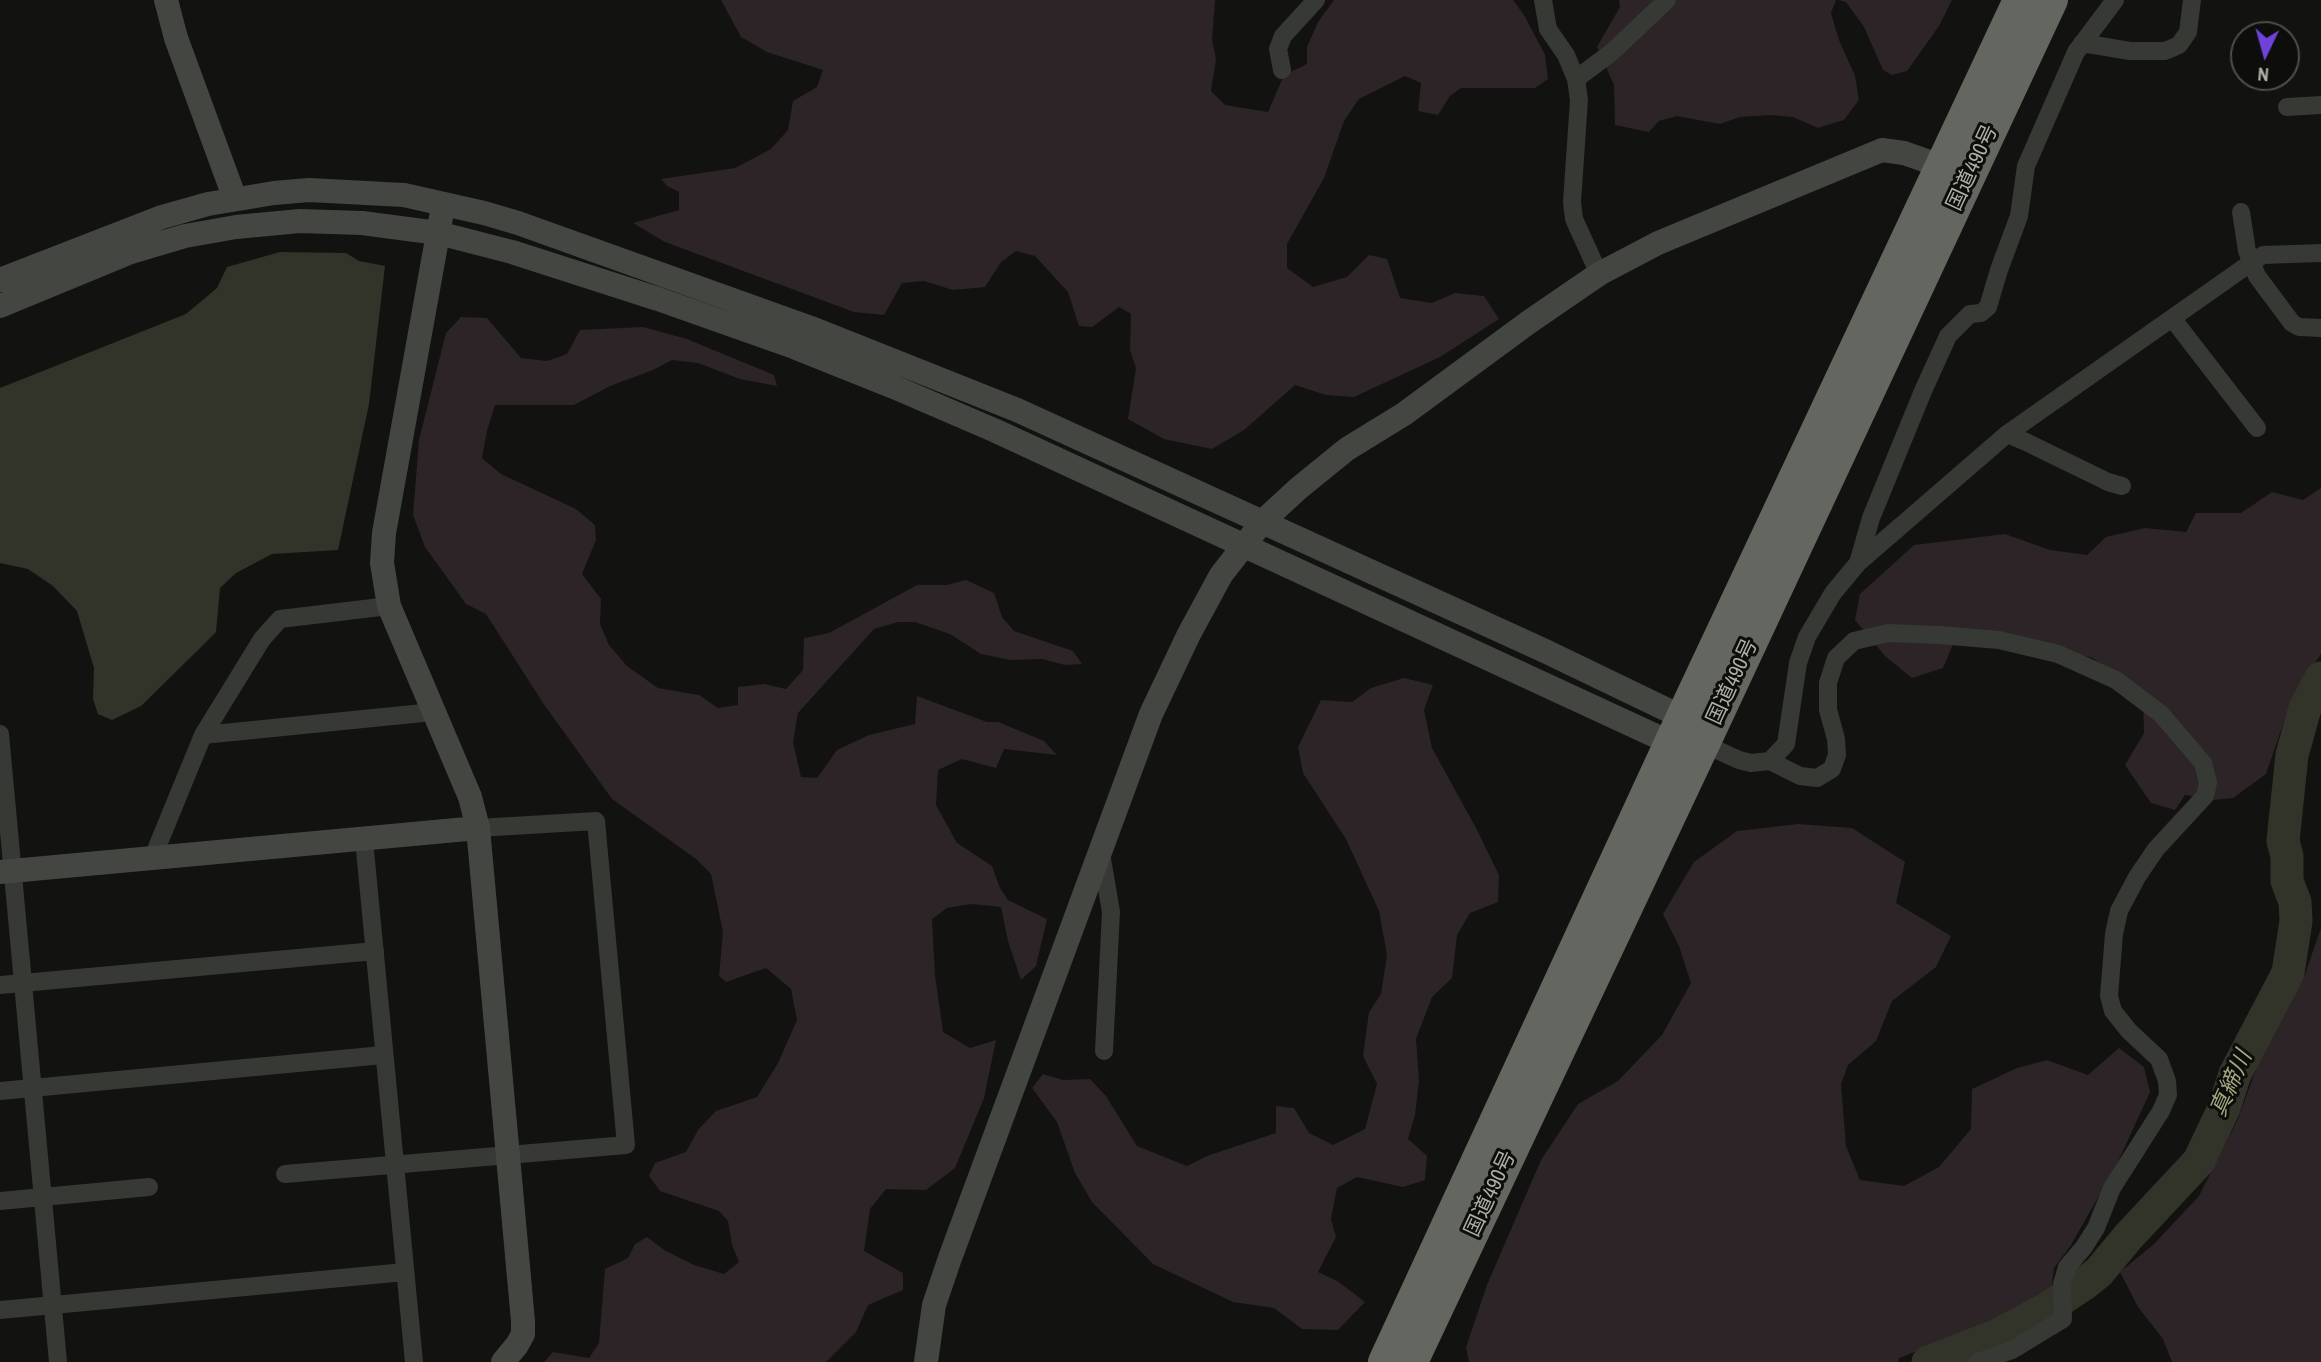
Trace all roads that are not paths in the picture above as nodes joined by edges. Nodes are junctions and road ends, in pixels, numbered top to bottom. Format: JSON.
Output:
{"nodes":[{"id":1,"x":166,"y":0,"type":"edge"},
{"id":2,"x":1316,"y":0,"type":"edge"},
{"id":3,"x":1543,"y":0,"type":"edge"},
{"id":4,"x":1667,"y":0,"type":"edge"},
{"id":5,"x":2019,"y":0,"type":"edge"},
{"id":6,"x":2052,"y":0,"type":"edge"},
{"id":7,"x":2115,"y":0,"type":"edge"},
{"id":8,"x":2192,"y":0,"type":"edge"},
{"id":9,"x":2082,"y":43,"type":"junction"},
{"id":10,"x":1282,"y":70,"type":"dead end"},
{"id":11,"x":1576,"y":79,"type":"junction"},
{"id":12,"x":2321,"y":105,"type":"edge"},
{"id":13,"x":2287,"y":107,"type":"dead end"},
{"id":14,"x":1954,"y":171,"type":"junction"},
{"id":15,"x":235,"y":199,"type":"junction"},
{"id":16,"x":444,"y":203,"type":"junction"},
{"id":17,"x":2241,"y":212,"type":"dead end"},
{"id":18,"x":438,"y":233,"type":"junction"},
{"id":19,"x":2321,"y":253,"type":"edge"},
{"id":20,"x":2252,"y":262,"type":"junction"},
{"id":21,"x":1599,"y":274,"type":"junction"},
{"id":22,"x":0,"y":279,"type":"edge"},
{"id":23,"x":0,"y":306,"type":"edge"},
{"id":24,"x":2172,"y":318,"type":"junction"},
{"id":25,"x":2321,"y":328,"type":"edge"},
{"id":26,"x":2258,"y":428,"type":"dead end"},
{"id":27,"x":2007,"y":435,"type":"junction"},
{"id":28,"x":2122,"y":485,"type":"dead end"},
{"id":29,"x":1263,"y":521,"type":"junction"},
{"id":30,"x":1241,"y":547,"type":"junction"},
{"id":31,"x":1858,"y":563,"type":"junction"},
{"id":32,"x":389,"y":606,"type":"junction"},
{"id":33,"x":433,"y":712,"type":"junction"},
{"id":34,"x":1676,"y":730,"type":"junction"},
{"id":35,"x":0,"y":734,"type":"edge"},
{"id":36,"x":203,"y":735,"type":"junction"},
{"id":37,"x":1704,"y":744,"type":"junction"},
{"id":38,"x":1,"y":752,"type":"edge"},
{"id":39,"x":1770,"y":761,"type":"junction"},
{"id":40,"x":478,"y":828,"type":"junction"},
{"id":41,"x":364,"y":839,"type":"junction"},
{"id":42,"x":1101,"y":853,"type":"junction"},
{"id":43,"x":153,"y":857,"type":"junction"},
{"id":44,"x":7,"y":871,"type":"edge"},
{"id":45,"x":375,"y":951,"type":"junction"},
{"id":46,"x":23,"y":983,"type":"junction"},
{"id":47,"x":0,"y":985,"type":"edge"},
{"id":48,"x":1104,"y":1051,"type":"dead end"},
{"id":49,"x":383,"y":1055,"type":"junction"},
{"id":50,"x":33,"y":1088,"type":"junction"},
{"id":51,"x":0,"y":1091,"type":"edge"},
{"id":52,"x":509,"y":1156,"type":"junction"},
{"id":53,"x":394,"y":1164,"type":"junction"},
{"id":54,"x":285,"y":1174,"type":"dead end"},
{"id":55,"x":149,"y":1187,"type":"dead end"},
{"id":56,"x":42,"y":1197,"type":"junction"},
{"id":57,"x":0,"y":1201,"type":"edge"},
{"id":58,"x":405,"y":1272,"type":"junction"},
{"id":59,"x":53,"y":1305,"type":"junction"},
{"id":60,"x":0,"y":1310,"type":"edge"},
{"id":61,"x":58,"y":1362,"type":"edge"},
{"id":62,"x":414,"y":1362,"type":"edge"},
{"id":63,"x":503,"y":1362,"type":"edge"},
{"id":64,"x":926,"y":1362,"type":"edge"},
{"id":65,"x":1384,"y":1362,"type":"edge"},
{"id":66,"x":1412,"y":1362,"type":"edge"},
{"id":67,"x":1978,"y":1362,"type":"edge"}],
"edges":[{"from":1,"to":15,"type":"street"},
{"from":2,"to":10,"type":"street"},
{"from":3,"to":11,"type":"street"},
{"from":4,"to":11,"type":"street"},
{"from":5,"to":14,"type":"highway","name":"国道490号"},
{"from":6,"to":14,"type":"highway","name":"国道490号"},
{"from":7,"to":9,"type":"street"},
{"from":8,"to":9,"type":"street"},
{"from":9,"to":31,"type":"street"},
{"from":11,"to":21,"type":"street"},
{"from":12,"to":13,"type":"street"},
{"from":14,"to":21,"type":"street"},
{"from":14,"to":34,"type":"highway","name":"国道490号"},
{"from":14,"to":37,"type":"highway","name":"国道490号"},
{"from":15,"to":16,"type":"street"},
{"from":15,"to":22,"type":"street"},
{"from":16,"to":18,"type":"street"},
{"from":16,"to":29,"type":"street"},
{"from":17,"to":20,"type":"street"},
{"from":18,"to":23,"type":"street"},
{"from":18,"to":30,"type":"street"},
{"from":18,"to":32,"type":"street"},
{"from":19,"to":20,"type":"street"},
{"from":20,"to":24,"type":"street"},
{"from":20,"to":25,"type":"street"},
{"from":21,"to":29,"type":"street"},
{"from":24,"to":26,"type":"street"},
{"from":24,"to":27,"type":"street"},
{"from":27,"to":28,"type":"street"},
{"from":27,"to":31,"type":"street"},
{"from":29,"to":30,"type":"street"},
{"from":29,"to":34,"type":"street"},
{"from":30,"to":34,"type":"street"},
{"from":30,"to":42,"type":"street"},
{"from":31,"to":39,"type":"street"},
{"from":32,"to":33,"type":"street"},
{"from":32,"to":36,"type":"street"},
{"from":33,"to":36,"type":"street"},
{"from":33,"to":40,"type":"street"},
{"from":34,"to":37,"type":"street"},
{"from":34,"to":65,"type":"highway","name":"国道490号"},
{"from":35,"to":38,"type":"street"},
{"from":36,"to":43,"type":"street"},
{"from":37,"to":39,"type":"street"},
{"from":37,"to":66,"type":"highway","name":"国道490号"},
{"from":38,"to":44,"type":"street"},
{"from":39,"to":67,"type":"street"},
{"from":40,"to":41,"type":"street"},
{"from":40,"to":52,"type":"street"},
{"from":40,"to":52,"type":"street"},
{"from":41,"to":43,"type":"street"},
{"from":41,"to":45,"type":"street"},
{"from":42,"to":48,"type":"street"},
{"from":42,"to":64,"type":"street"},
{"from":43,"to":44,"type":"street"},
{"from":44,"to":46,"type":"street"},
{"from":45,"to":46,"type":"street"},
{"from":45,"to":49,"type":"street"},
{"from":46,"to":47,"type":"street"},
{"from":46,"to":50,"type":"street"},
{"from":49,"to":50,"type":"street"},
{"from":49,"to":53,"type":"street"},
{"from":50,"to":51,"type":"street"},
{"from":50,"to":56,"type":"street"},
{"from":52,"to":53,"type":"street"},
{"from":52,"to":63,"type":"street"},
{"from":53,"to":54,"type":"street"},
{"from":53,"to":58,"type":"street"},
{"from":55,"to":56,"type":"street"},
{"from":56,"to":57,"type":"street"},
{"from":56,"to":59,"type":"street"},
{"from":58,"to":59,"type":"street"},
{"from":58,"to":62,"type":"street"},
{"from":59,"to":60,"type":"street"},
{"from":59,"to":61,"type":"street"}]}
